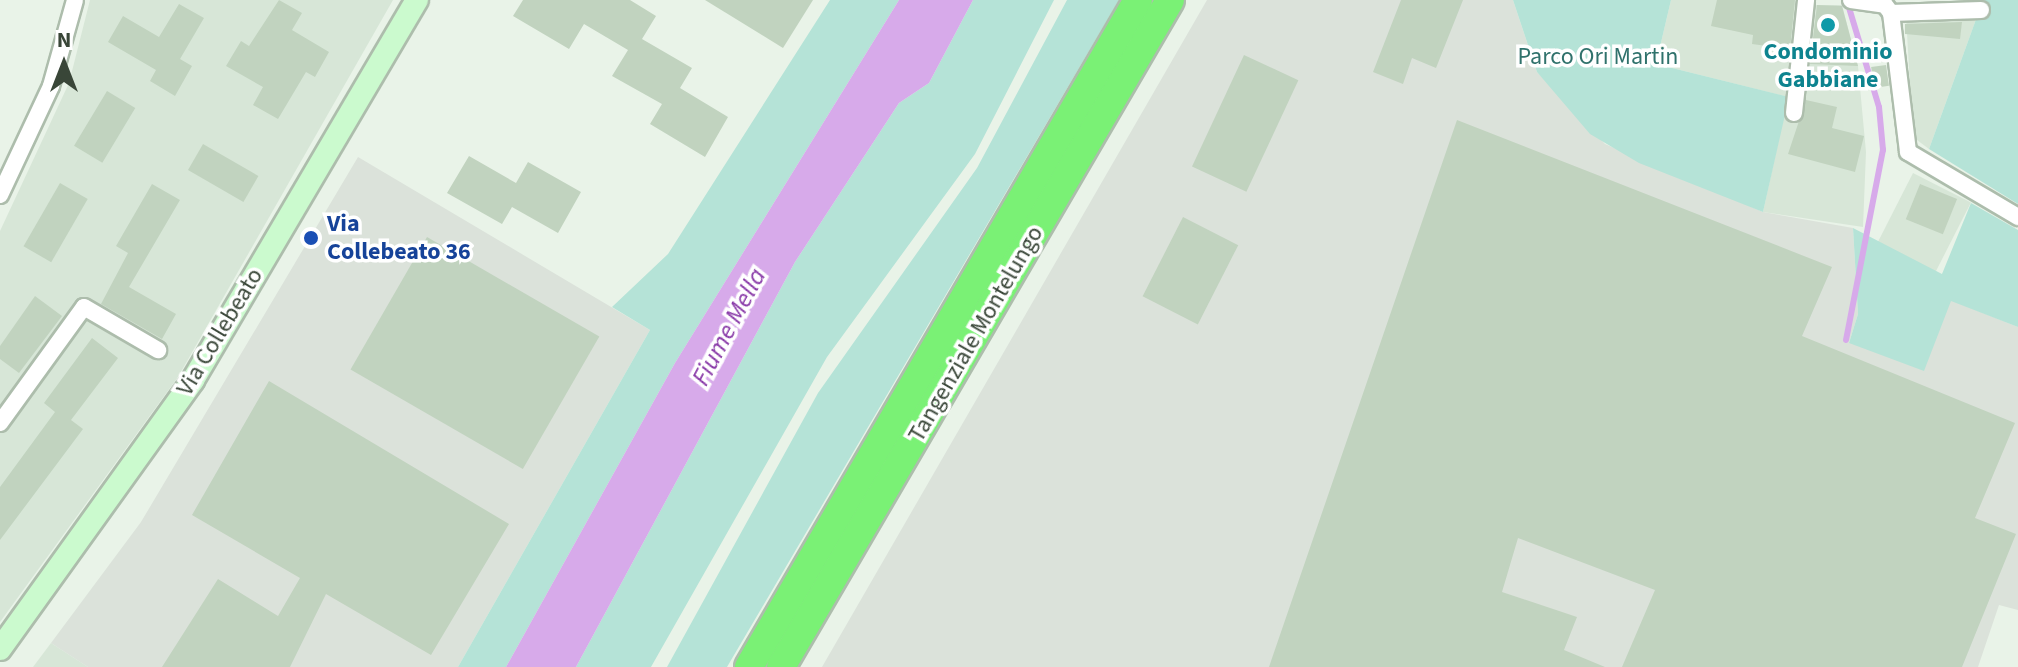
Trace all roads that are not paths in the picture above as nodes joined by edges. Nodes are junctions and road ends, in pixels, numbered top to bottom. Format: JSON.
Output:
{"nodes":[{"id":1,"x":75,"y":0,"type":"edge"},
{"id":2,"x":417,"y":0,"type":"edge"},
{"id":3,"x":1138,"y":0,"type":"edge"},
{"id":4,"x":1170,"y":0,"type":"edge"},
{"id":5,"x":1806,"y":0,"type":"edge"},
{"id":6,"x":1854,"y":0,"type":"edge"},
{"id":7,"x":1981,"y":10,"type":"dead end"},
{"id":8,"x":1891,"y":13,"type":"junction"},
{"id":9,"x":1794,"y":113,"type":"dead end"},
{"id":10,"x":0,"y":195,"type":"edge"},
{"id":11,"x":2018,"y":217,"type":"edge"},
{"id":12,"x":158,"y":350,"type":"dead end"},
{"id":13,"x":0,"y":423,"type":"edge"},
{"id":14,"x":0,"y":649,"type":"edge"},
{"id":15,"x":749,"y":667,"type":"edge"},
{"id":16,"x":781,"y":667,"type":"edge"}],
"edges":[{"from":1,"to":10,"type":"street"},
{"from":2,"to":14,"type":"street","name":"Via Collebeato"},
{"from":3,"to":15,"type":"highway","name":"Tangenziale Montelungo"},
{"from":4,"to":16,"type":"highway","name":"Tangenziale Montelungo"},
{"from":5,"to":9,"type":"street"},
{"from":6,"to":8,"type":"street"},
{"from":7,"to":8,"type":"street"},
{"from":8,"to":11,"type":"street"},
{"from":12,"to":13,"type":"street"}]}
